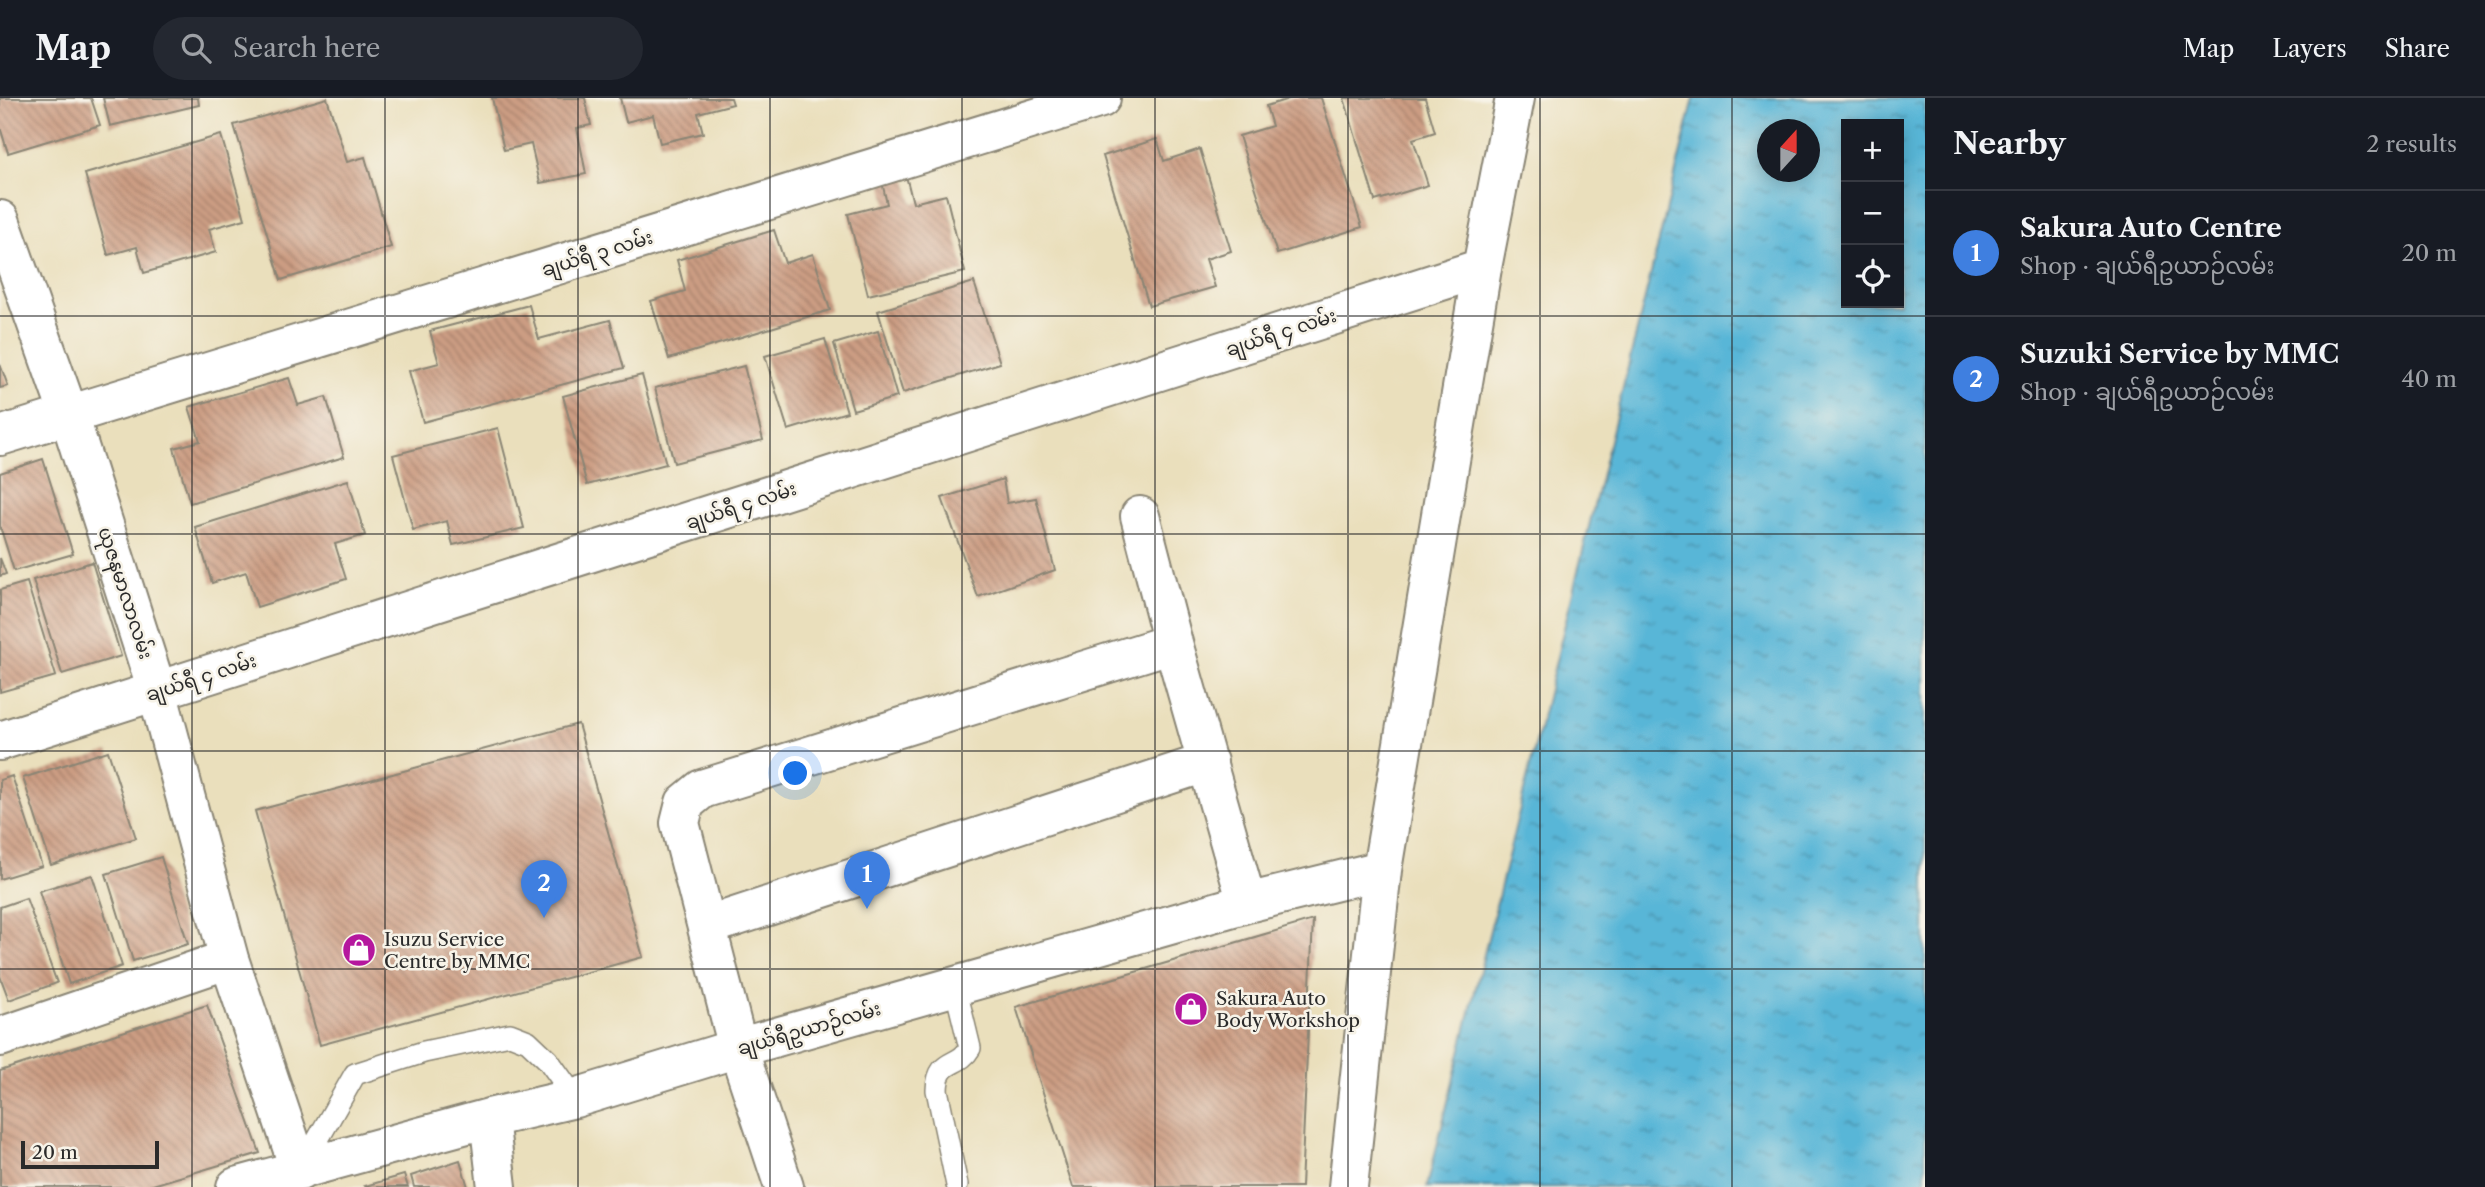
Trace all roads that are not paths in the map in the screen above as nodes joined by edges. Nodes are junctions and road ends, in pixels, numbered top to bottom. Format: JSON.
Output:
{"nodes":[{"id":1,"x":1101,"y":98,"type":"edge"},
{"id":2,"x":1515,"y":98,"type":"edge"},
{"id":3,"x":0,"y":220,"type":"edge"},
{"id":4,"x":1482,"y":268,"type":"junction"},
{"id":5,"x":80,"y":411,"type":"junction"},
{"id":6,"x":0,"y":436,"type":"edge"},
{"id":7,"x":1140,"y":516,"type":"dead end"},
{"id":8,"x":1173,"y":643,"type":"junction"},
{"id":9,"x":157,"y":691,"type":"junction"},
{"id":10,"x":0,"y":741,"type":"edge"},
{"id":11,"x":1208,"y":762,"type":"junction"},
{"id":12,"x":1382,"y":870,"type":"junction"},
{"id":13,"x":1247,"y":903,"type":"junction"},
{"id":14,"x":707,"y":926,"type":"junction"},
{"id":15,"x":229,"y":959,"type":"junction"},
{"id":16,"x":955,"y":986,"type":"junction"},
{"id":17,"x":0,"y":1037,"type":"edge"},
{"id":18,"x":738,"y":1048,"type":"junction"},
{"id":19,"x":575,"y":1098,"type":"junction"},
{"id":20,"x":489,"y":1118,"type":"junction"},
{"id":21,"x":300,"y":1171,"type":"junction"},
{"id":22,"x":957,"y":1185,"type":"dead end"},
{"id":23,"x":236,"y":1187,"type":"edge"},
{"id":24,"x":497,"y":1187,"type":"edge"},
{"id":25,"x":784,"y":1187,"type":"edge"},
{"id":26,"x":1348,"y":1187,"type":"edge"}],
"edges":[{"from":1,"to":5,"type":"street","name":"ချယ်ရီ ၃ လမ်း"},
{"from":2,"to":4,"type":"street"},
{"from":3,"to":5,"type":"street","name":"ယုဇနမာလာလမ်း"},
{"from":4,"to":9,"type":"street","name":"ချယ်ရီ ၄ လမ်း"},
{"from":4,"to":12,"type":"street"},
{"from":5,"to":6,"type":"street","name":"ချယ်ရီ ၃ လမ်း"},
{"from":5,"to":9,"type":"street","name":"ယုဇနမာလာလမ်း"},
{"from":7,"to":8,"type":"street"},
{"from":8,"to":11,"type":"street"},
{"from":8,"to":14,"type":"street"},
{"from":9,"to":10,"type":"street","name":"ချယ်ရီ ၄ လမ်း"},
{"from":9,"to":15,"type":"street","name":"ယုဇနမာလာလမ်း"},
{"from":11,"to":13,"type":"street"},
{"from":11,"to":14,"type":"street"},
{"from":12,"to":13,"type":"street","name":"ချယ်ရီဥယာဉ်လမ်း"},
{"from":12,"to":26,"type":"street"},
{"from":13,"to":16,"type":"street","name":"ချယ်ရီဥယာဉ်လမ်း"},
{"from":14,"to":18,"type":"street"},
{"from":15,"to":17,"type":"street"},
{"from":15,"to":21,"type":"street","name":"ယုဇနမာလာလမ်း"},
{"from":16,"to":18,"type":"street","name":"ချယ်ရီဥယာဉ်လမ်း"},
{"from":16,"to":22,"type":"lane"},
{"from":18,"to":19,"type":"street","name":"ချယ်ရီဥယာဉ်လမ်း"},
{"from":18,"to":25,"type":"street"},
{"from":19,"to":20,"type":"street","name":"ချယ်ရီဥယာဉ်လမ်း"},
{"from":19,"to":21,"type":"lane"},
{"from":20,"to":21,"type":"street","name":"ချယ်ရီဥယာဉ်လမ်း"},
{"from":20,"to":24,"type":"street"},
{"from":21,"to":23,"type":"street","name":"ချယ်ရီဥယာဉ်လမ်း"}]}
